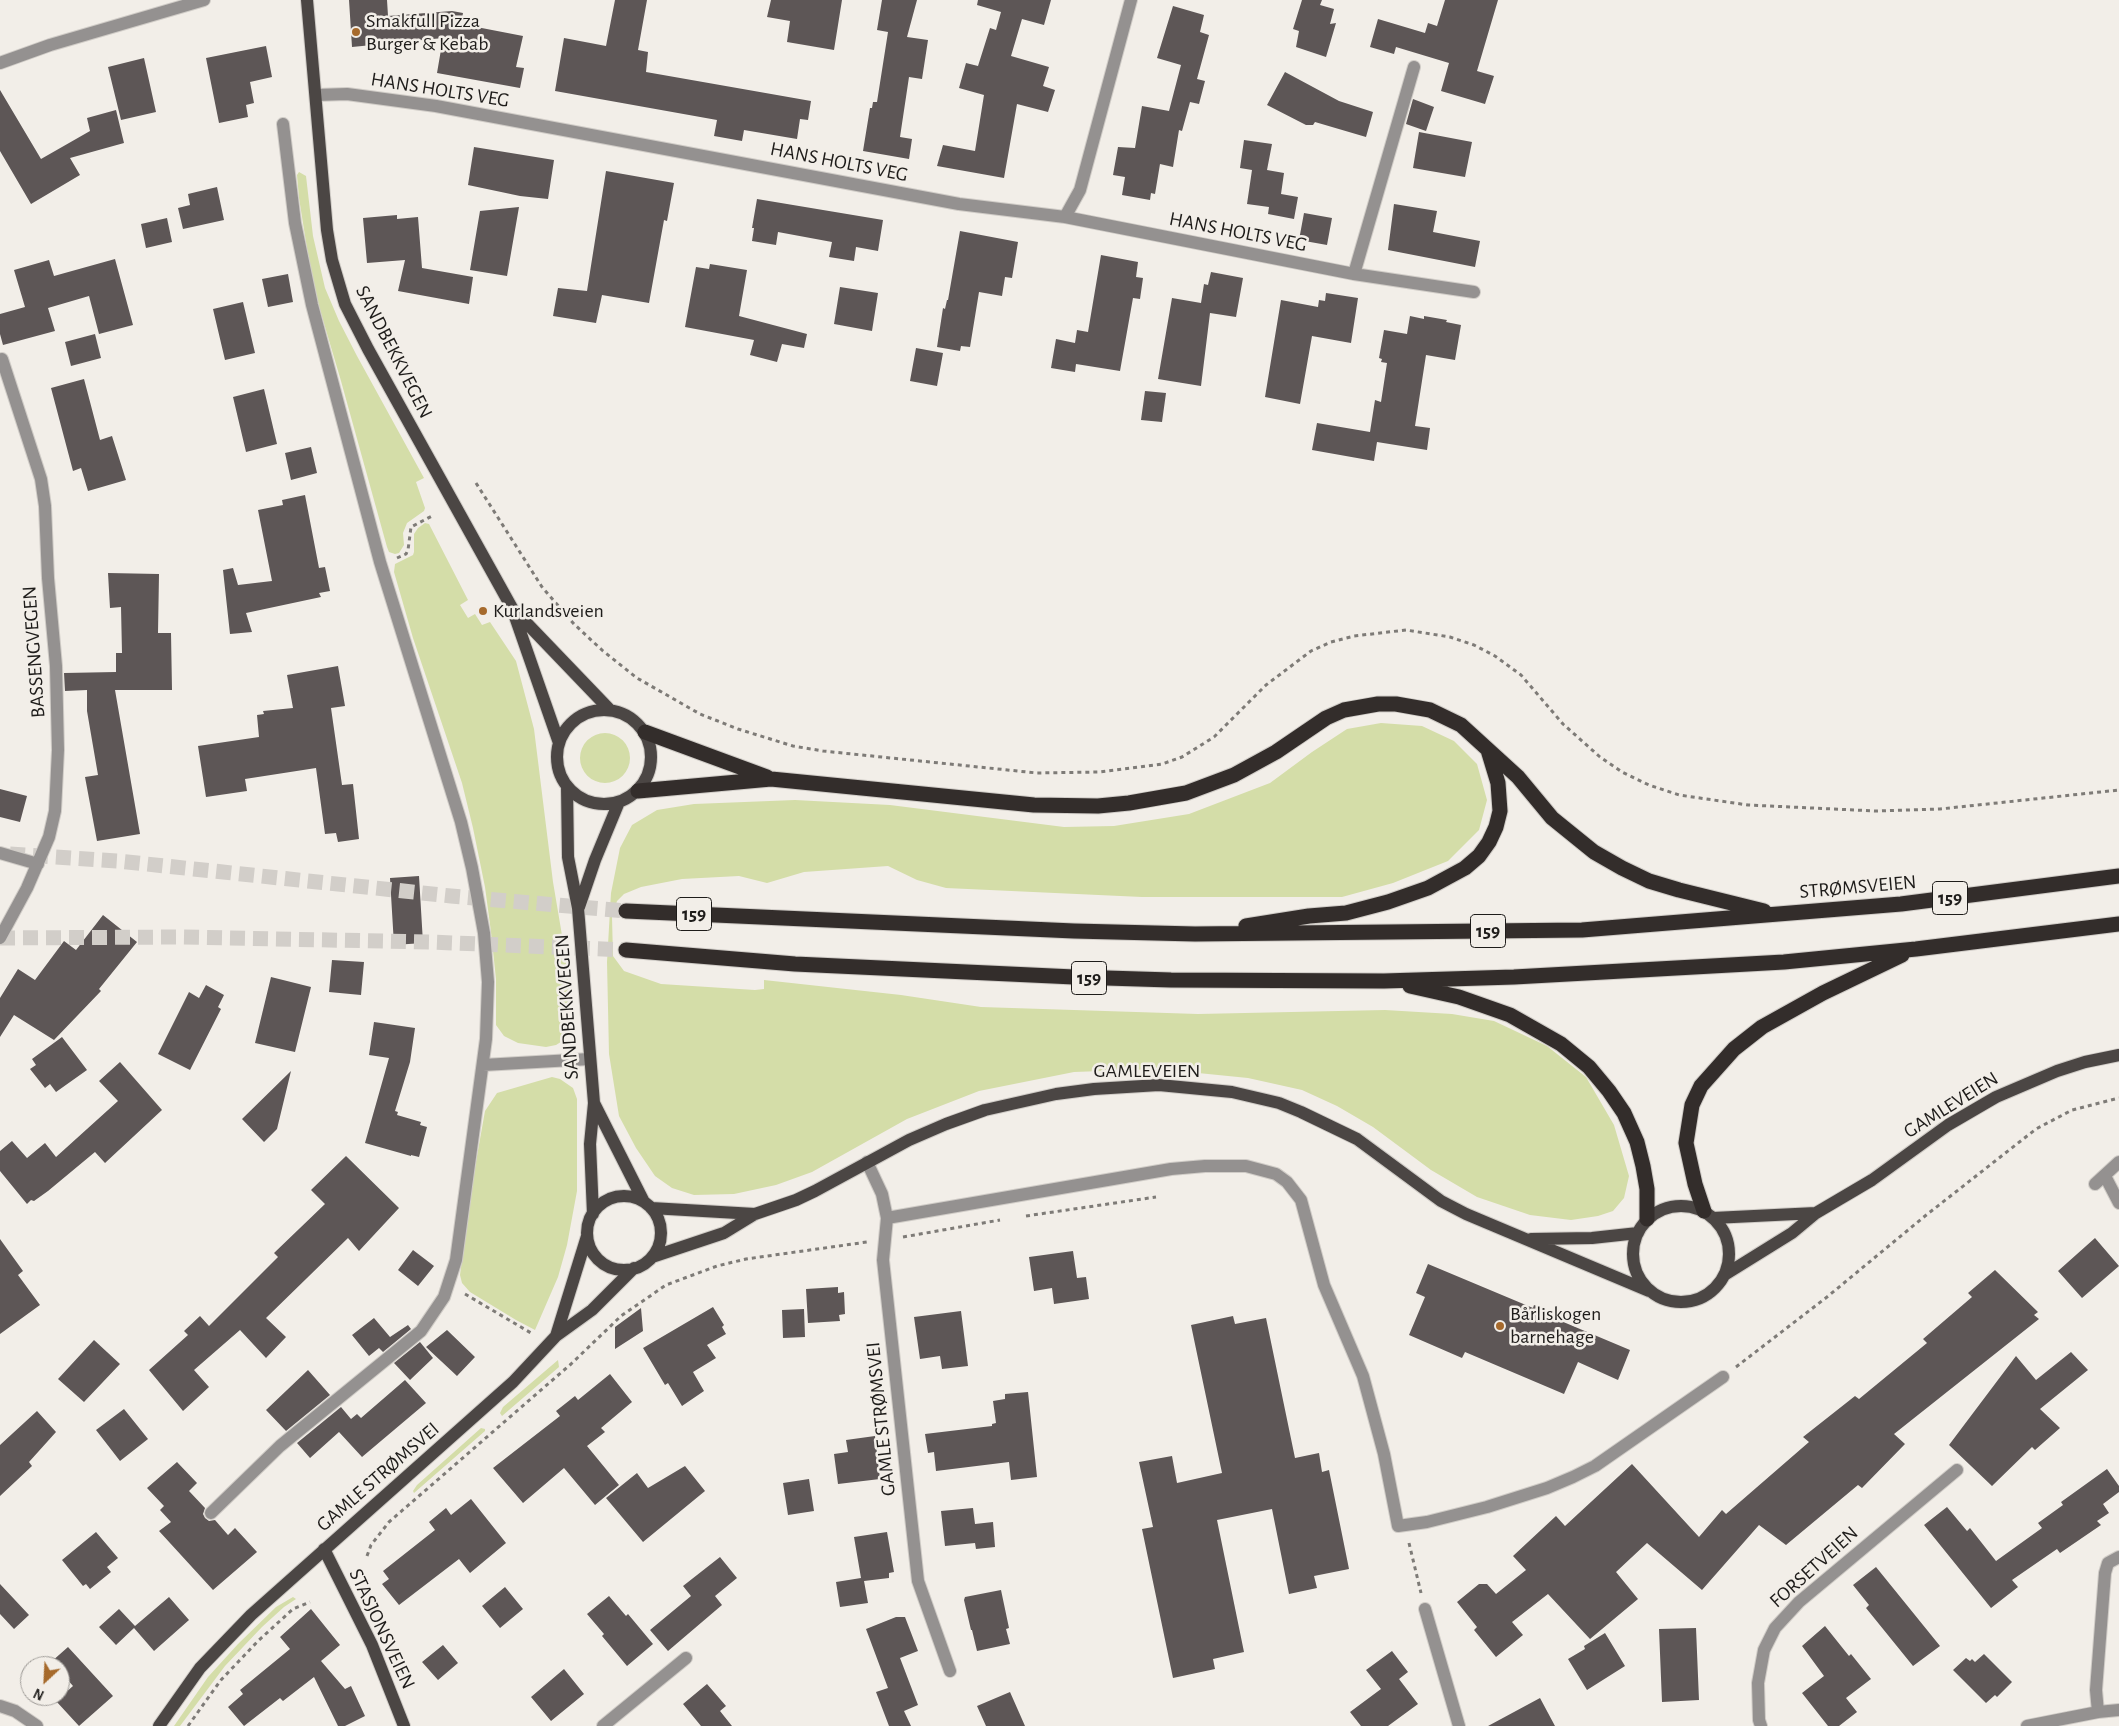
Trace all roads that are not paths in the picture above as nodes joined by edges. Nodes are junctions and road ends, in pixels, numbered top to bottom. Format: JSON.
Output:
{"nodes":[{"id":1,"x":204,"y":0,"type":"edge"},
{"id":2,"x":307,"y":0,"type":"edge"},
{"id":3,"x":1131,"y":0,"type":"edge"},
{"id":4,"x":0,"y":63,"type":"edge"},
{"id":5,"x":1414,"y":67,"type":"dead end"},
{"id":6,"x":316,"y":95,"type":"junction"},
{"id":7,"x":283,"y":124,"type":"dead end"},
{"id":8,"x":1065,"y":217,"type":"junction"},
{"id":9,"x":1354,"y":274,"type":"junction"},
{"id":10,"x":1474,"y":292,"type":"dead end"},
{"id":11,"x":2,"y":359,"type":"dead end"},
{"id":12,"x":512,"y":608,"type":"junction"},
{"id":13,"x":610,"y":710,"type":"junction"},
{"id":14,"x":645,"y":732,"type":"junction"},
{"id":15,"x":559,"y":743,"type":"junction"},
{"id":16,"x":1487,"y":749,"type":"junction"},
{"id":17,"x":771,"y":779,"type":"junction"},
{"id":18,"x":567,"y":786,"type":"junction"},
{"id":19,"x":638,"y":790,"type":"junction"},
{"id":20,"x":619,"y":802,"type":"junction"},
{"id":21,"x":0,"y":853,"type":"edge"},
{"id":22,"x":38,"y":864,"type":"junction"},
{"id":23,"x":2119,"y":876,"type":"edge"},
{"id":24,"x":578,"y":908,"type":"junction"},
{"id":25,"x":626,"y":911,"type":"tunnel mouth"},
{"id":26,"x":1780,"y":915,"type":"junction"},
{"id":27,"x":2119,"y":924,"type":"edge"},
{"id":28,"x":1195,"y":934,"type":"junction"},
{"id":29,"x":0,"y":938,"type":"edge"},
{"id":30,"x":1916,"y":949,"type":"junction"},
{"id":31,"x":626,"y":950,"type":"tunnel mouth"},
{"id":32,"x":1384,"y":981,"type":"junction"},
{"id":33,"x":2119,"y":1055,"type":"edge"},
{"id":34,"x":590,"y":1059,"type":"junction"},
{"id":35,"x":483,"y":1065,"type":"junction"},
{"id":36,"x":594,"y":1103,"type":"junction"},
{"id":37,"x":867,"y":1162,"type":"junction"},
{"id":38,"x":2119,"y":1162,"type":"edge"},
{"id":39,"x":2119,"y":1203,"type":"edge"},
{"id":40,"x":648,"y":1205,"type":"junction"},
{"id":41,"x":1816,"y":1213,"type":"junction"},
{"id":42,"x":592,"y":1214,"type":"junction"},
{"id":43,"x":755,"y":1214,"type":"junction"},
{"id":44,"x":1709,"y":1214,"type":"junction"},
{"id":45,"x":887,"y":1218,"type":"junction"},
{"id":46,"x":1647,"y":1219,"type":"junction"},
{"id":47,"x":1638,"y":1233,"type":"junction"},
{"id":48,"x":587,"y":1236,"type":"junction"},
{"id":49,"x":1527,"y":1239,"type":"junction"},
{"id":50,"x":652,"y":1257,"type":"junction"},
{"id":51,"x":634,"y":1268,"type":"junction"},
{"id":52,"x":1726,"y":1274,"type":"junction"},
{"id":53,"x":1649,"y":1290,"type":"junction"},
{"id":54,"x":556,"y":1336,"type":"junction"},
{"id":55,"x":1723,"y":1378,"type":"road end"},
{"id":56,"x":1957,"y":1470,"type":"dead end"},
{"id":57,"x":211,"y":1513,"type":"dead end"},
{"id":58,"x":324,"y":1549,"type":"junction"},
{"id":59,"x":2119,"y":1557,"type":"edge"},
{"id":60,"x":1425,"y":1609,"type":"road end"},
{"id":61,"x":686,"y":1658,"type":"dead end"},
{"id":62,"x":950,"y":1671,"type":"dead end"},
{"id":63,"x":0,"y":1706,"type":"edge"},
{"id":64,"x":2119,"y":1710,"type":"edge"},
{"id":65,"x":2098,"y":1712,"type":"junction"},
{"id":66,"x":37,"y":1726,"type":"edge"},
{"id":67,"x":159,"y":1726,"type":"edge"},
{"id":68,"x":404,"y":1726,"type":"edge"},
{"id":69,"x":603,"y":1726,"type":"edge"},
{"id":70,"x":1459,"y":1726,"type":"edge"},
{"id":71,"x":1761,"y":1726,"type":"edge"},
{"id":72,"x":2027,"y":1726,"type":"edge"}],
"edges":[{"from":1,"to":4,"type":"street"},
{"from":2,"to":6,"type":"main road","name":"SANDBEKKVEGEN"},
{"from":3,"to":8,"type":"street"},
{"from":5,"to":9,"type":"street"},
{"from":6,"to":8,"type":"street","name":"HANS HOLTS VEG"},
{"from":6,"to":12,"type":"main road","name":"SANDBEKKVEGEN"},
{"from":7,"to":35,"type":"street"},
{"from":8,"to":9,"type":"street","name":"HANS HOLTS VEG"},
{"from":9,"to":10,"type":"street","name":"HANS HOLTS VEG"},
{"from":11,"to":22,"type":"street","name":"BASSENGVEGEN"},
{"from":12,"to":13,"type":"main road","name":"SANDBEKKVEGEN"},
{"from":12,"to":15,"type":"main road","name":"SANDBEKKVEGEN"},
{"from":13,"to":14,"type":"main road"},
{"from":13,"to":15,"type":"main road"},
{"from":14,"to":17,"type":"highway"},
{"from":14,"to":19,"type":"main road"},
{"from":15,"to":18,"type":"main road"},
{"from":16,"to":17,"type":"highway"},
{"from":16,"to":26,"type":"highway"},
{"from":16,"to":28,"type":"highway"},
{"from":17,"to":19,"type":"highway"},
{"from":18,"to":20,"type":"main road"},
{"from":18,"to":24,"type":"main road","name":"SANDBEKKVEGEN"},
{"from":19,"to":20,"type":"main road"},
{"from":20,"to":24,"type":"main road","name":"SANDBEKKVEGEN"},
{"from":21,"to":22,"type":"street"},
{"from":22,"to":29,"type":"street","name":"BASSENGVEGEN"},
{"from":23,"to":26,"type":"highway","name":"STRØMSVEIEN","number":"159"},
{"from":24,"to":34,"type":"main road","name":"SANDBEKKVEGEN"},
{"from":25,"to":28,"type":"highway","number":"159"},
{"from":26,"to":28,"type":"highway","number":"159"},
{"from":27,"to":30,"type":"highway","number":"159"},
{"from":30,"to":32,"type":"highway","number":"159"},
{"from":30,"to":44,"type":"highway"},
{"from":31,"to":32,"type":"highway","number":"159"},
{"from":32,"to":46,"type":"highway"},
{"from":33,"to":41,"type":"main road","name":"GAMLEVEIEN"},
{"from":34,"to":35,"type":"street"},
{"from":34,"to":36,"type":"main road","name":"SANDBEKKVEGEN"},
{"from":35,"to":57,"type":"street"},
{"from":36,"to":40,"type":"main road","name":"SANDBEKKVEGEN"},
{"from":36,"to":42,"type":"main road","name":"SANDBEKKVEGEN"},
{"from":37,"to":43,"type":"main road","name":"GAMLEVEIEN"},
{"from":37,"to":45,"type":"street","name":"GAMLE STRØMSVEI"},
{"from":37,"to":49,"type":"main road","name":"GAMLEVEIEN"},
{"from":38,"to":39,"type":"street"},
{"from":40,"to":42,"type":"main road"},
{"from":40,"to":43,"type":"main road","name":"GAMLEVEIEN"},
{"from":40,"to":50,"type":"main road"},
{"from":41,"to":44,"type":"main road","name":"GAMLEVEIEN"},
{"from":41,"to":52,"type":"main road","name":"GAMLEVEIEN"},
{"from":42,"to":48,"type":"main road"},
{"from":43,"to":50,"type":"main road","name":"GAMLEVEIEN"},
{"from":44,"to":46,"type":"main road"},
{"from":44,"to":52,"type":"main road"},
{"from":45,"to":55,"type":"street"},
{"from":45,"to":62,"type":"street","name":"GAMLE STRØMSVEI"},
{"from":46,"to":47,"type":"main road"},
{"from":47,"to":49,"type":"main road","name":"GAMLEVEIEN"},
{"from":47,"to":53,"type":"main road"},
{"from":48,"to":51,"type":"main road"},
{"from":48,"to":54,"type":"main road"},
{"from":49,"to":53,"type":"main road","name":"GAMLEVEIEN"},
{"from":50,"to":51,"type":"main road"},
{"from":51,"to":54,"type":"main road","name":"GAMLE STRØMSVEI"},
{"from":52,"to":53,"type":"main road"},
{"from":54,"to":58,"type":"main road","name":"GAMLE STRØMSVEI"},
{"from":56,"to":71,"type":"street","name":"FORSETVEIEN"},
{"from":58,"to":67,"type":"main road","name":"GAMLE STRØMSVEI"},
{"from":58,"to":68,"type":"main road","name":"STASJONSVEIEN"},
{"from":59,"to":65,"type":"street"},
{"from":60,"to":70,"type":"street"},
{"from":61,"to":69,"type":"street"},
{"from":63,"to":66,"type":"street"},
{"from":64,"to":65,"type":"street"},
{"from":65,"to":72,"type":"street"}]}
